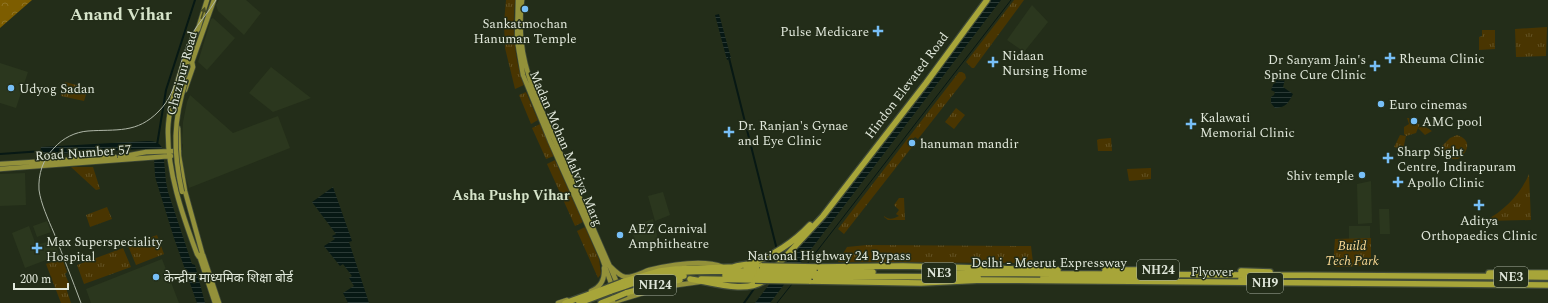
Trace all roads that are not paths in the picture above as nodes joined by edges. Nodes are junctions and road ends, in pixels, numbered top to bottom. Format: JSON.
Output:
{"nodes":[{"id":1,"x":207,"y":0,"type":"edge"},
{"id":2,"x":214,"y":0,"type":"edge"},
{"id":3,"x":518,"y":0,"type":"edge"},
{"id":4,"x":522,"y":0,"type":"edge"},
{"id":5,"x":983,"y":0,"type":"edge"},
{"id":6,"x":987,"y":0,"type":"edge"},
{"id":7,"x":199,"y":26,"type":"junction"},
{"id":8,"x":192,"y":62,"type":"junction"},
{"id":9,"x":168,"y":133,"type":"junction"},
{"id":10,"x":178,"y":133,"type":"junction"},
{"id":11,"x":168,"y":155,"type":"junction"},
{"id":12,"x":179,"y":155,"type":"junction"},
{"id":13,"x":120,"y":159,"type":"junction"},
{"id":14,"x":0,"y":164,"type":"edge"},
{"id":15,"x":0,"y":169,"type":"edge"},
{"id":16,"x":181,"y":171,"type":"junction"},
{"id":17,"x":172,"y":172,"type":"junction"},
{"id":18,"x":180,"y":191,"type":"junction"},
{"id":19,"x":201,"y":254,"type":"junction"},
{"id":20,"x":606,"y":264,"type":"junction"},
{"id":21,"x":725,"y":267,"type":"junction"},
{"id":22,"x":733,"y":267,"type":"junction"},
{"id":23,"x":901,"y":267,"type":"junction"},
{"id":24,"x":839,"y":269,"type":"junction"},
{"id":25,"x":981,"y":271,"type":"junction"},
{"id":26,"x":1548,"y":273,"type":"edge"},
{"id":27,"x":813,"y":274,"type":"junction"},
{"id":28,"x":1066,"y":274,"type":"junction"},
{"id":29,"x":757,"y":276,"type":"junction"},
{"id":30,"x":830,"y":276,"type":"junction"},
{"id":31,"x":967,"y":277,"type":"junction"},
{"id":32,"x":1548,"y":277,"type":"edge"},
{"id":33,"x":688,"y":279,"type":"junction"},
{"id":34,"x":1472,"y":279,"type":"junction"},
{"id":35,"x":731,"y":280,"type":"junction"},
{"id":36,"x":902,"y":281,"type":"junction"},
{"id":37,"x":704,"y":282,"type":"junction"},
{"id":38,"x":1548,"y":282,"type":"edge"},
{"id":39,"x":1548,"y":285,"type":"edge"},
{"id":40,"x":611,"y":293,"type":"junction"},
{"id":41,"x":623,"y":298,"type":"junction"},
{"id":42,"x":617,"y":300,"type":"junction"},
{"id":43,"x":215,"y":303,"type":"edge"},
{"id":44,"x":219,"y":303,"type":"edge"},
{"id":45,"x":558,"y":303,"type":"edge"},
{"id":46,"x":565,"y":303,"type":"edge"},
{"id":47,"x":578,"y":303,"type":"edge"},
{"id":48,"x":589,"y":303,"type":"edge"},
{"id":49,"x":601,"y":303,"type":"edge"},
{"id":50,"x":610,"y":303,"type":"edge"}],
"edges":[{"from":7,"to":1,"type":"main road","name":"Ghazipur Road","one_way":true},
{"from":2,"to":8,"type":"main road","name":"Ghazipur Road"},
{"from":3,"to":20,"type":"main road","name":"Madan Mohan Malviya Marg"},
{"from":4,"to":20,"type":"main road","name":"Madan Mohan Malviya Marg"},
{"from":5,"to":22,"type":"highway","name":"Hindon Elevated Road"},
{"from":6,"to":29,"type":"highway","name":"Hindon Elevated Road"},
{"from":7,"to":9,"type":"main road"},
{"from":7,"to":18,"type":"main road","bridge":true},
{"from":8,"to":10,"type":"main road","name":"Ghazipur Road"},
{"from":8,"to":18,"type":"main road","bridge":true},
{"from":9,"to":10,"type":"main road"},
{"from":9,"to":11,"type":"main road"},
{"from":10,"to":12,"type":"main road","name":"Ghazipur Road"},
{"from":11,"to":12,"type":"main road","name":"Road Number 57"},
{"from":11,"to":13,"type":"main road","name":"Road Number 57"},
{"from":11,"to":17,"type":"main road"},
{"from":12,"to":16,"type":"main road","name":"Ghazipur Road"},
{"from":13,"to":14,"type":"main road","name":"Road Number 57"},
{"from":13,"to":15,"type":"main road","name":"Road Number 57"},
{"from":16,"to":17,"type":"main road"},
{"from":16,"to":19,"type":"main road","name":"Ghazipur Road"},
{"from":17,"to":19,"type":"main road"},
{"from":18,"to":19,"type":"main road"},
{"from":19,"to":43,"type":"main road"},
{"from":19,"to":44,"type":"main road"},
{"from":20,"to":21,"type":"main road"},
{"from":20,"to":41,"type":"main road","name":"Madan Mohan Malviya Marg"},
{"from":20,"to":42,"type":"main road","name":"Madan Mohan Malviya Marg"},
{"from":20,"to":45,"type":"main road"},
{"from":21,"to":22,"type":"highway"},
{"from":21,"to":46,"type":"highway","bridge":true},
{"from":22,"to":29,"type":"highway","name":"National Highway 24 Bypass"},
{"from":23,"to":24,"type":"highway","name":"National Highway 24 Bypass"},
{"from":23,"to":25,"type":"highway"},
{"from":23,"to":25,"type":"highway","name":"National Highway 24 Bypass"},
{"from":24,"to":25,"type":"highway","name":"Delhi - Meerut Expressway","number":"NE3"},
{"from":24,"to":27,"type":"highway","name":"Delhi - Meerut Expressway","number":"NE3"},
{"from":25,"to":28,"type":"highway","name":"Delhi - Meerut Expressway","number":"NE3"},
{"from":26,"to":28,"type":"highway","number":"NH24"},
{"from":27,"to":29,"type":"highway","name":"Delhi - Meerut Expressway","number":"NE3","bridge":true},
{"from":27,"to":29,"type":"highway","name":"National Highway 24 Bypass","bridge":true},
{"from":27,"to":30,"type":"highway","name":"Delhi - Meerut Expressway","number":"NE3"},
{"from":27,"to":36,"type":"highway"},
{"from":28,"to":31,"type":"highway","name":"Delhi - Meerut Expressway","number":"NE3"},
{"from":28,"to":34,"type":"highway","name":"Delhi - Meerut Expressway","number":"NE3"},
{"from":29,"to":35,"type":"highway"},
{"from":29,"to":37,"type":"highway"},
{"from":29,"to":40,"type":"highway","name":"Delhi - Meerut Expressway","number":"NE3"},
{"from":30,"to":31,"type":"highway","name":"Delhi - Meerut Expressway","number":"NE3"},
{"from":30,"to":36,"type":"highway"},
{"from":31,"to":36,"type":"highway"},
{"from":32,"to":34,"type":"highway","name":"Delhi - Meerut Expressway","number":"NE3"},
{"from":33,"to":35,"type":"highway"},
{"from":33,"to":37,"type":"highway"},
{"from":33,"to":49,"type":"highway","number":"NH24","bridge":true},
{"from":34,"to":38,"type":"highway","name":"Delhi - Meerut Expressway","number":"NE3"},
{"from":35,"to":37,"type":"main road"},
{"from":36,"to":39,"type":"highway","name":"Flyover","number":"NH9"},
{"from":37,"to":41,"type":"main road"},
{"from":40,"to":47,"type":"highway","name":"Delhi - Meerut Expressway","number":"NE3"},
{"from":40,"to":48,"type":"highway","name":"Delhi - Meerut Expressway","number":"NE3"},
{"from":41,"to":42,"type":"main road"},
{"from":42,"to":50,"type":"main road"}]}
